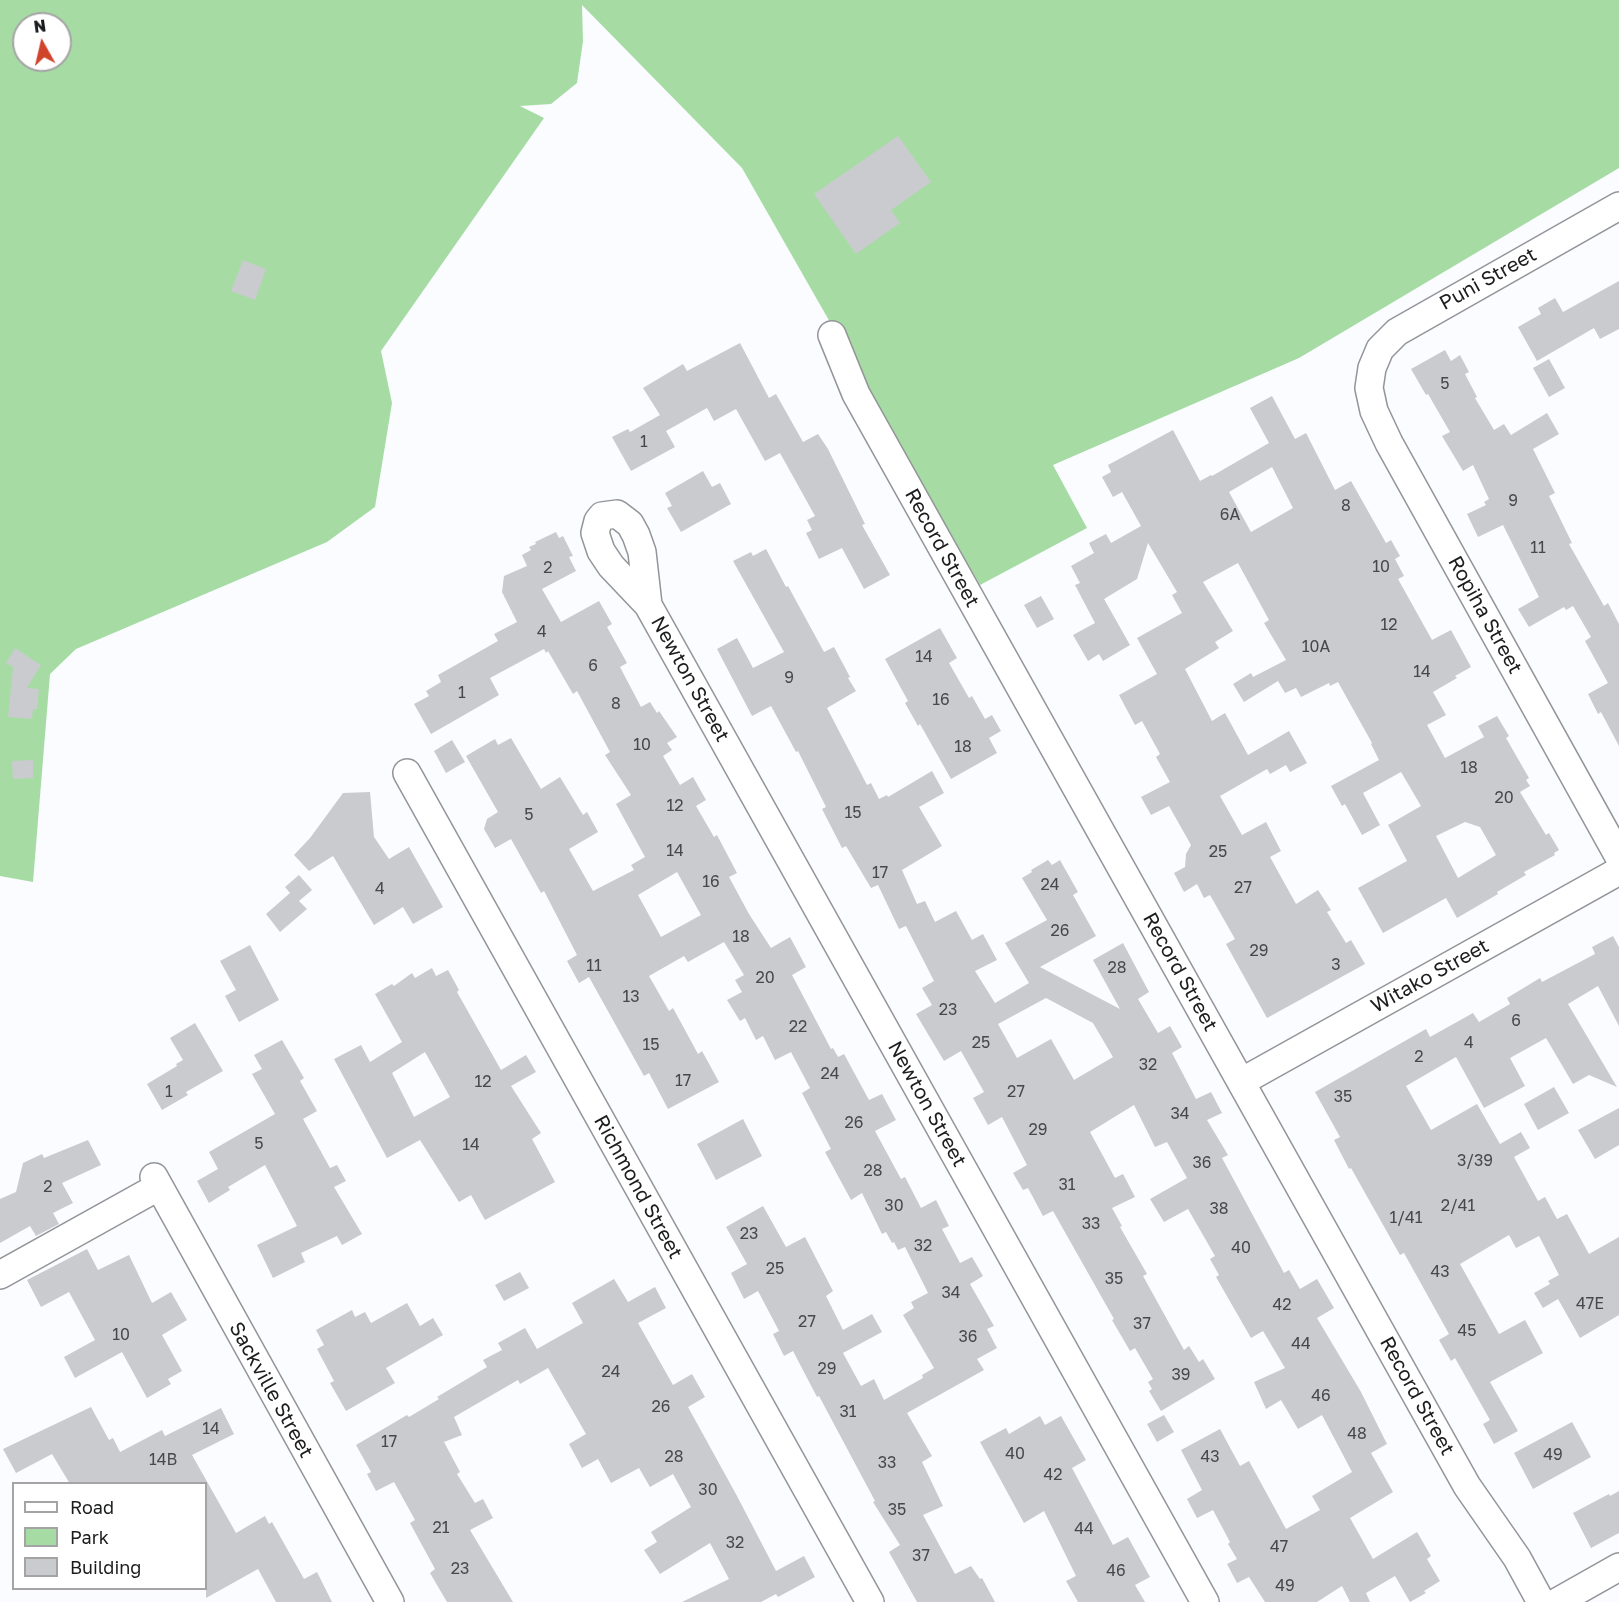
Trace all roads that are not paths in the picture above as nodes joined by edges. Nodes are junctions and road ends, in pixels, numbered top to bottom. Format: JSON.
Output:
{"nodes":[{"id":1,"x":1619,"y":206,"type":"edge"},
{"id":2,"x":832,"y":335,"type":"dead end"},
{"id":3,"x":1372,"y":368,"type":"joint"},
{"id":4,"x":648,"y":605,"type":"dead end"},
{"id":5,"x":407,"y":773,"type":"dead end"},
{"id":6,"x":1619,"y":857,"type":"edge"},
{"id":7,"x":1619,"y":871,"type":"edge"},
{"id":8,"x":1241,"y":1082,"type":"junction"},
{"id":9,"x":0,"y":1275,"type":"edge"},
{"id":10,"x":1619,"y":1567,"type":"edge"},
{"id":11,"x":1538,"y":1600,"type":"edge"},
{"id":12,"x":390,"y":1602,"type":"edge"},
{"id":13,"x":870,"y":1602,"type":"edge"},
{"id":14,"x":1205,"y":1602,"type":"edge"}],
"edges":[{"from":1,"to":3,"type":"street","name":"Puni Street"},
{"from":2,"to":8,"type":"street","name":"Record Street"},
{"from":3,"to":6,"type":"street","name":"Ropiha Street"},
{"from":4,"to":14,"type":"street","name":"Newton Street"},
{"from":5,"to":13,"type":"street","name":"Richmond Street"},
{"from":7,"to":8,"type":"street","name":"Witako Street"},
{"from":8,"to":11,"type":"street","name":"Record Street"},
{"from":9,"to":12,"type":"street","name":"Sackville Street"},
{"from":10,"to":11,"type":"street"}]}
